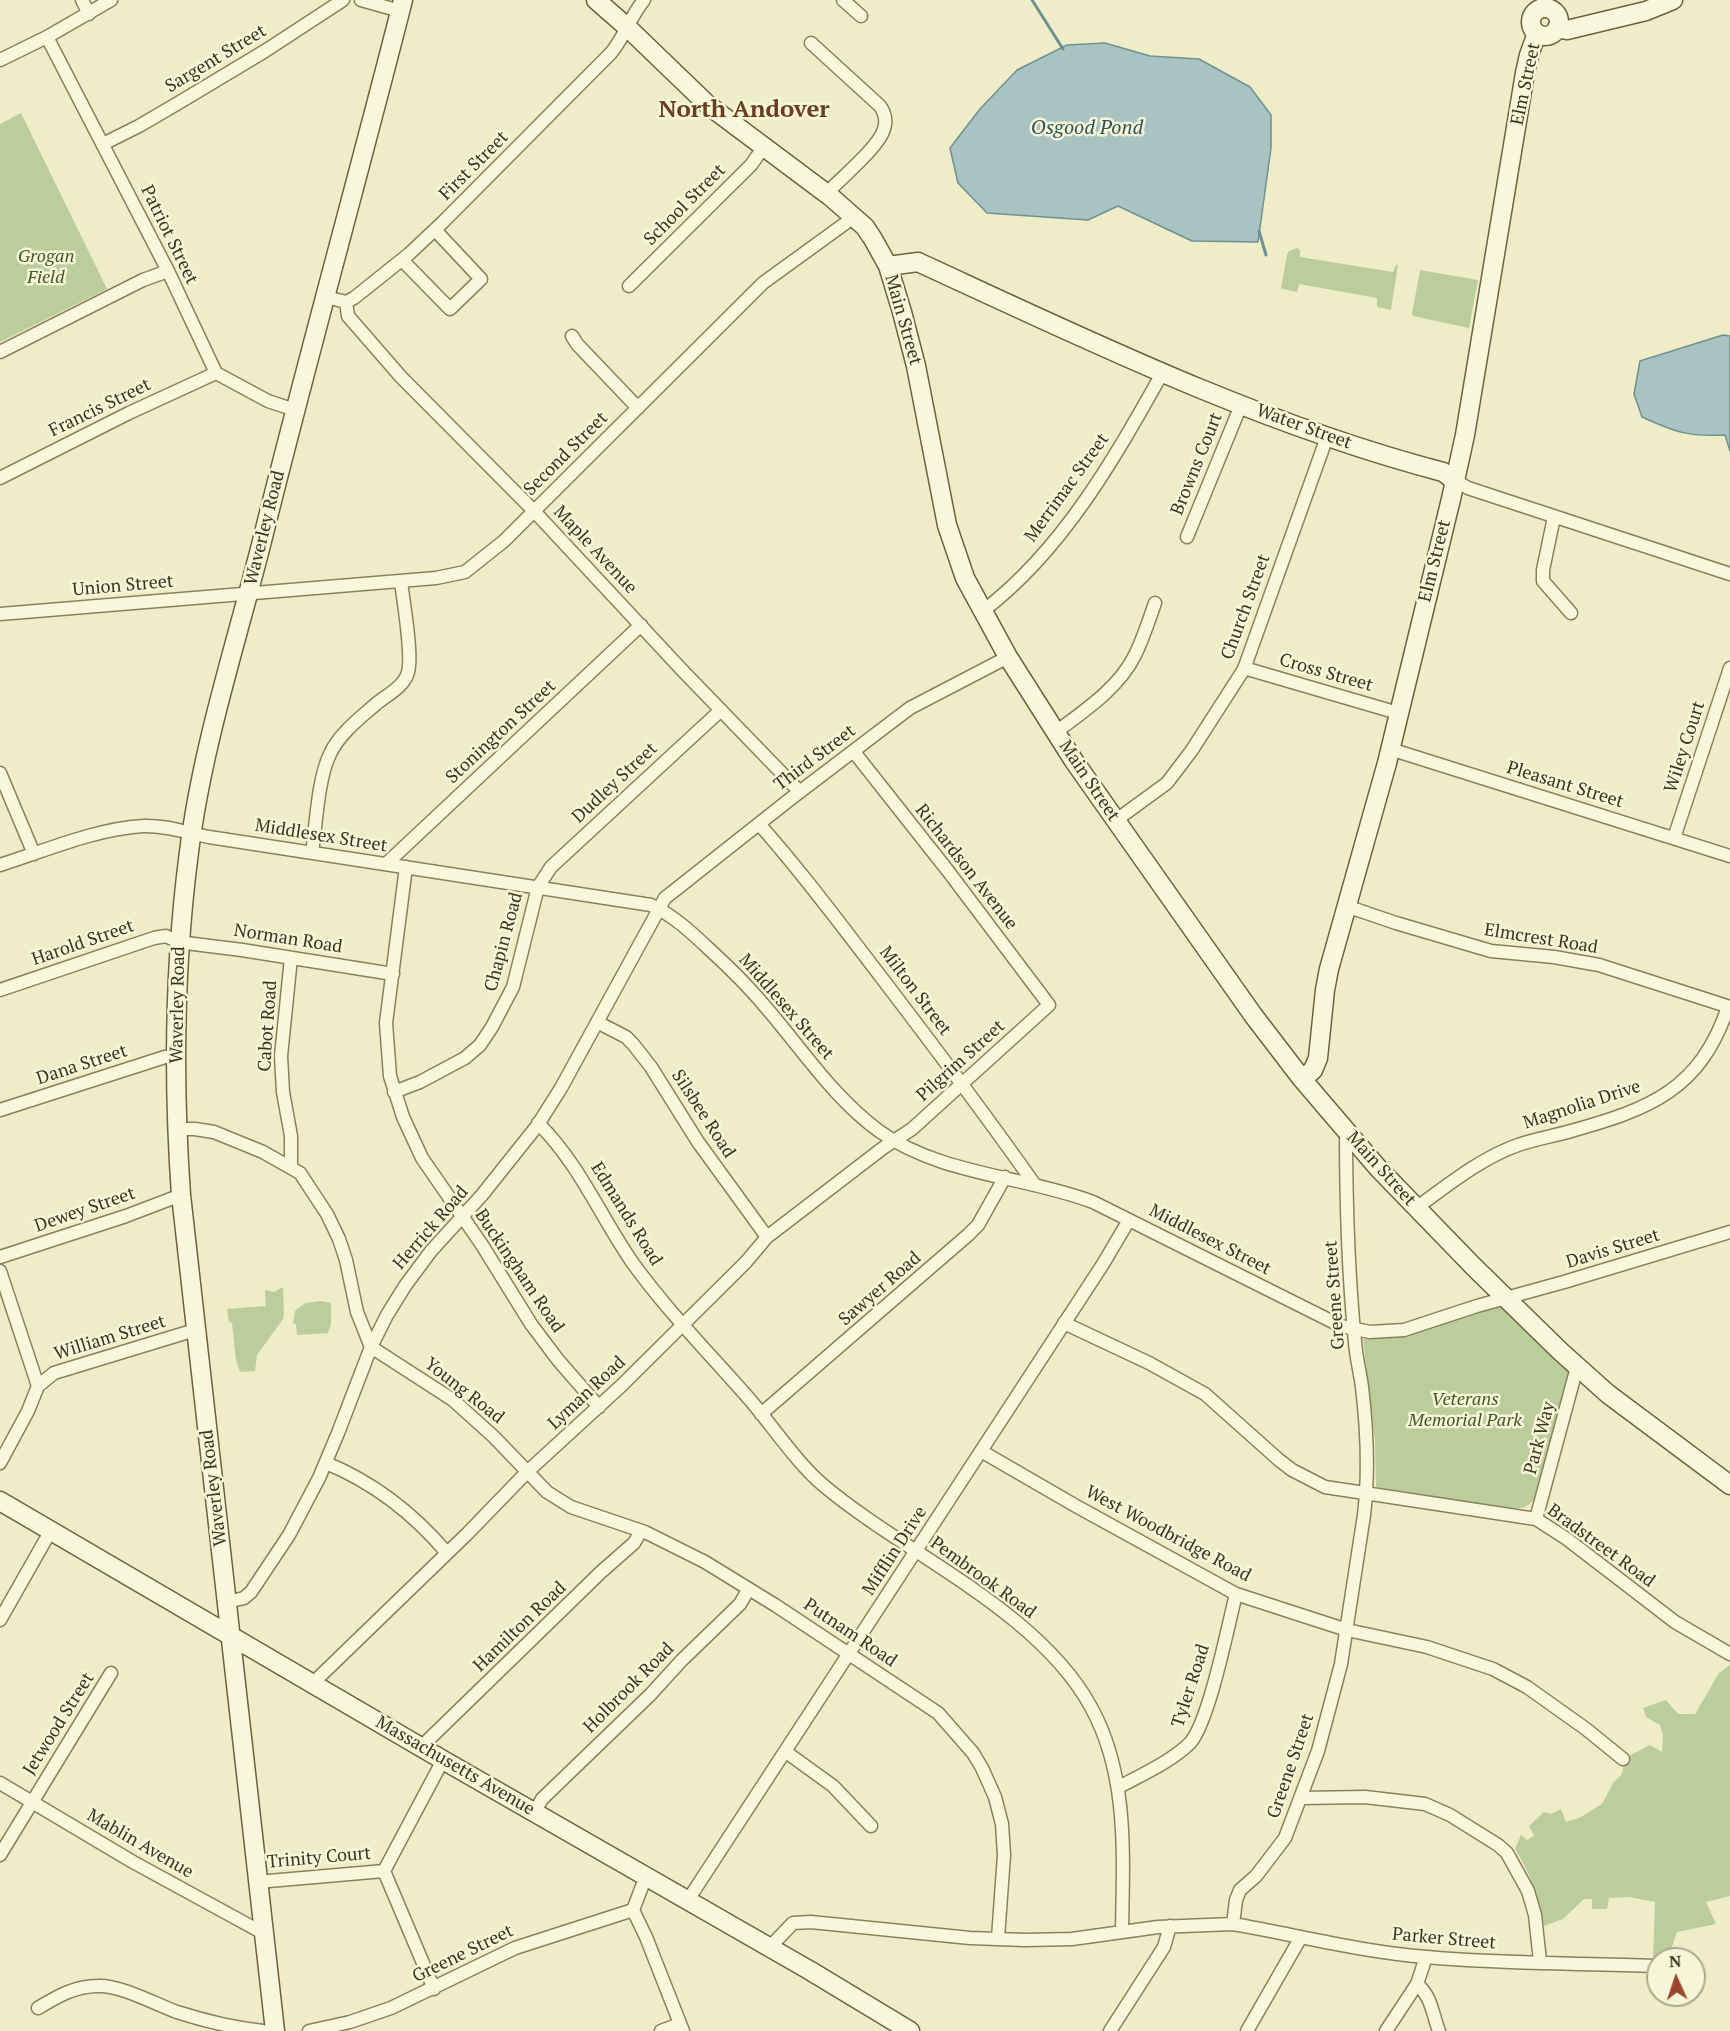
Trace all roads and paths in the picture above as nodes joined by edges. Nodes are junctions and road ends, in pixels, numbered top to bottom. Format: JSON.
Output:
{"nodes":[{"id":1,"x":82,"y":0,"type":"edge"},
{"id":2,"x":111,"y":0,"type":"edge"},
{"id":3,"x":344,"y":0,"type":"edge"},
{"id":4,"x":361,"y":0,"type":"edge"},
{"id":5,"x":596,"y":0,"type":"edge"},
{"id":6,"x":644,"y":0,"type":"edge"},
{"id":7,"x":843,"y":0,"type":"edge"},
{"id":8,"x":1674,"y":0,"type":"edge"},
{"id":9,"x":1542,"y":4,"type":"edge"},
{"id":10,"x":402,"y":5,"type":"edge"},
{"id":11,"x":89,"y":14,"type":"junction"},
{"id":12,"x":861,"y":16,"type":"dead end"},
{"id":13,"x":627,"y":27,"type":"junction"},
{"id":14,"x":1557,"y":28,"type":"junction"},
{"id":15,"x":1537,"y":33,"type":"junction"},
{"id":16,"x":48,"y":37,"type":"junction"},
{"id":17,"x":811,"y":43,"type":"dead end"},
{"id":18,"x":0,"y":60,"type":"edge"},
{"id":19,"x":103,"y":144,"type":"junction"},
{"id":20,"x":763,"y":148,"type":"junction"},
{"id":21,"x":826,"y":194,"type":"junction"},
{"id":22,"x":854,"y":217,"type":"junction"},
{"id":23,"x":435,"y":230,"type":"junction"},
{"id":24,"x":402,"y":260,"type":"junction"},
{"id":25,"x":888,"y":266,"type":"junction"},
{"id":26,"x":168,"y":271,"type":"junction"},
{"id":27,"x":629,"y":286,"type":"dead end"},
{"id":28,"x":326,"y":297,"type":"junction"},
{"id":29,"x":346,"y":302,"type":"junction"},
{"id":30,"x":572,"y":336,"type":"dead end"},
{"id":31,"x":0,"y":352,"type":"edge"},
{"id":32,"x":1163,"y":372,"type":"junction"},
{"id":33,"x":216,"y":373,"type":"junction"},
{"id":34,"x":1241,"y":405,"type":"junction"},
{"id":35,"x":638,"y":408,"type":"junction"},
{"id":36,"x":296,"y":410,"type":"junction"},
{"id":37,"x":1327,"y":436,"type":"junction"},
{"id":38,"x":0,"y":478,"type":"edge"},
{"id":39,"x":1454,"y":480,"type":"junction"},
{"id":40,"x":534,"y":511,"type":"junction"},
{"id":41,"x":1554,"y":517,"type":"junction"},
{"id":42,"x":1187,"y":537,"type":"dead end"},
{"id":43,"x":1730,"y":574,"type":"edge"},
{"id":44,"x":401,"y":581,"type":"junction"},
{"id":45,"x":248,"y":594,"type":"junction"},
{"id":46,"x":1155,"y":603,"type":"dead end"},
{"id":47,"x":983,"y":611,"type":"junction"},
{"id":48,"x":0,"y":614,"type":"edge"},
{"id":49,"x":1571,"y":614,"type":"dead end"},
{"id":50,"x":641,"y":626,"type":"junction"},
{"id":51,"x":1008,"y":657,"type":"junction"},
{"id":52,"x":1244,"y":668,"type":"junction"},
{"id":53,"x":1730,"y":668,"type":"edge"},
{"id":54,"x":721,"y":710,"type":"junction"},
{"id":55,"x":1398,"y":713,"type":"junction"},
{"id":56,"x":1056,"y":732,"type":"junction"},
{"id":57,"x":1390,"y":749,"type":"junction"},
{"id":58,"x":854,"y":752,"type":"junction"},
{"id":59,"x":0,"y":773,"type":"edge"},
{"id":60,"x":800,"y":792,"type":"junction"},
{"id":61,"x":1115,"y":820,"type":"junction"},
{"id":62,"x":759,"y":824,"type":"junction"},
{"id":63,"x":192,"y":834,"type":"junction"},
{"id":64,"x":1674,"y":838,"type":"junction"},
{"id":65,"x":312,"y":853,"type":"junction"},
{"id":66,"x":34,"y":854,"type":"junction"},
{"id":67,"x":1730,"y":856,"type":"edge"},
{"id":68,"x":387,"y":864,"type":"junction"},
{"id":69,"x":0,"y":865,"type":"edge"},
{"id":70,"x":406,"y":867,"type":"junction"},
{"id":71,"x":538,"y":887,"type":"junction"},
{"id":72,"x":1346,"y":906,"type":"junction"},
{"id":73,"x":659,"y":909,"type":"junction"},
{"id":74,"x":178,"y":942,"type":"junction"},
{"id":75,"x":291,"y":958,"type":"junction"},
{"id":76,"x":393,"y":974,"type":"junction"},
{"id":77,"x":0,"y":990,"type":"edge"},
{"id":78,"x":1049,"y":1005,"type":"joint"},
{"id":79,"x":1729,"y":1007,"type":"edge"},
{"id":80,"x":597,"y":1022,"type":"junction"},
{"id":81,"x":176,"y":1056,"type":"junction"},
{"id":82,"x":1302,"y":1079,"type":"junction"},
{"id":83,"x":962,"y":1084,"type":"junction"},
{"id":84,"x":394,"y":1092,"type":"junction"},
{"id":85,"x":0,"y":1110,"type":"edge"},
{"id":86,"x":538,"y":1123,"type":"junction"},
{"id":87,"x":177,"y":1129,"type":"junction"},
{"id":88,"x":1346,"y":1131,"type":"junction"},
{"id":89,"x":895,"y":1141,"type":"junction"},
{"id":90,"x":291,"y":1168,"type":"junction"},
{"id":91,"x":1005,"y":1177,"type":"junction"},
{"id":92,"x":1035,"y":1185,"type":"junction"},
{"id":93,"x":180,"y":1196,"type":"junction"},
{"id":94,"x":1416,"y":1208,"type":"junction"},
{"id":95,"x":462,"y":1216,"type":"junction"},
{"id":96,"x":1129,"y":1220,"type":"junction"},
{"id":97,"x":1730,"y":1232,"type":"edge"},
{"id":98,"x":767,"y":1237,"type":"junction"},
{"id":99,"x":0,"y":1257,"type":"edge"},
{"id":100,"x":0,"y":1271,"type":"edge"},
{"id":101,"x":1506,"y":1298,"type":"junction"},
{"id":102,"x":1064,"y":1323,"type":"junction"},
{"id":103,"x":683,"y":1324,"type":"junction"},
{"id":104,"x":1354,"y":1329,"type":"junction"},
{"id":105,"x":195,"y":1330,"type":"junction"},
{"id":106,"x":371,"y":1347,"type":"junction"},
{"id":107,"x":1577,"y":1367,"type":"junction"},
{"id":108,"x":38,"y":1386,"type":"junction"},
{"id":109,"x":598,"y":1407,"type":"junction"},
{"id":110,"x":761,"y":1414,"type":"junction"},
{"id":111,"x":981,"y":1451,"type":"junction"},
{"id":112,"x":0,"y":1463,"type":"edge"},
{"id":113,"x":326,"y":1463,"type":"junction"},
{"id":114,"x":527,"y":1472,"type":"junction"},
{"id":115,"x":1730,"y":1485,"type":"edge"},
{"id":116,"x":1366,"y":1493,"type":"junction"},
{"id":117,"x":0,"y":1501,"type":"edge"},
{"id":118,"x":1536,"y":1519,"type":"junction"},
{"id":119,"x":641,"y":1531,"type":"junction"},
{"id":120,"x":50,"y":1532,"type":"junction"},
{"id":121,"x":916,"y":1551,"type":"junction"},
{"id":122,"x":447,"y":1553,"type":"junction"},
{"id":123,"x":748,"y":1590,"type":"junction"},
{"id":124,"x":1236,"y":1594,"type":"junction"},
{"id":125,"x":227,"y":1602,"type":"junction"},
{"id":126,"x":0,"y":1620,"type":"edge"},
{"id":127,"x":1347,"y":1630,"type":"junction"},
{"id":128,"x":231,"y":1636,"type":"junction"},
{"id":129,"x":1730,"y":1654,"type":"edge"},
{"id":130,"x":849,"y":1655,"type":"junction"},
{"id":131,"x":111,"y":1673,"type":"dead end"},
{"id":132,"x":312,"y":1683,"type":"junction"},
{"id":133,"x":421,"y":1747,"type":"junction"},
{"id":134,"x":786,"y":1752,"type":"junction"},
{"id":135,"x":1623,"y":1759,"type":"dead end"},
{"id":136,"x":443,"y":1760,"type":"junction"},
{"id":137,"x":0,"y":1783,"type":"edge"},
{"id":138,"x":1119,"y":1787,"type":"junction"},
{"id":139,"x":1302,"y":1798,"type":"junction"},
{"id":140,"x":32,"y":1802,"type":"junction"},
{"id":141,"x":534,"y":1811,"type":"junction"},
{"id":142,"x":871,"y":1826,"type":"dead end"},
{"id":143,"x":0,"y":1855,"type":"edge"},
{"id":144,"x":384,"y":1871,"type":"junction"},
{"id":145,"x":646,"y":1876,"type":"junction"},
{"id":146,"x":257,"y":1882,"type":"junction"},
{"id":147,"x":688,"y":1900,"type":"junction"},
{"id":148,"x":633,"y":1910,"type":"junction"},
{"id":149,"x":1233,"y":1924,"type":"junction"},
{"id":150,"x":1170,"y":1926,"type":"junction"},
{"id":151,"x":1122,"y":1932,"type":"junction"},
{"id":152,"x":263,"y":1933,"type":"junction"},
{"id":153,"x":1300,"y":1937,"type":"junction"},
{"id":154,"x":998,"y":1938,"type":"junction"},
{"id":155,"x":770,"y":1947,"type":"junction"},
{"id":156,"x":1426,"y":1957,"type":"junction"},
{"id":157,"x":1540,"y":1961,"type":"junction"},
{"id":158,"x":1646,"y":1966,"type":"edge"},
{"id":159,"x":1417,"y":1984,"type":"junction"},
{"id":160,"x":434,"y":1989,"type":"junction"},
{"id":161,"x":38,"y":2008,"type":"dead end"},
{"id":162,"x":886,"y":2025,"type":"edge"},
{"id":163,"x":682,"y":2027,"type":"edge"},
{"id":164,"x":263,"y":2031,"type":"edge"},
{"id":165,"x":274,"y":2031,"type":"edge"},
{"id":166,"x":309,"y":2031,"type":"edge"},
{"id":167,"x":661,"y":2031,"type":"edge"},
{"id":168,"x":910,"y":2031,"type":"edge"},
{"id":169,"x":1110,"y":2031,"type":"edge"},
{"id":170,"x":1247,"y":2031,"type":"edge"},
{"id":171,"x":1386,"y":2031,"type":"edge"},
{"id":172,"x":1439,"y":2031,"type":"edge"}],
"edges":[{"from":1,"to":11,"type":"street"},
{"from":2,"to":11,"type":"street"},
{"from":3,"to":19,"type":"street","name":"Sargent Street"},
{"from":4,"to":10,"type":"street"},
{"from":5,"to":13,"type":"street","name":"Main Street"},
{"from":6,"to":13,"type":"street","name":"First Street"},
{"from":7,"to":12,"type":"street"},
{"from":8,"to":14,"type":"street"},
{"from":9,"to":14,"type":"street"},
{"from":9,"to":15,"type":"street"},
{"from":10,"to":28,"type":"street","name":"Waverley Road"},
{"from":11,"to":16,"type":"street"},
{"from":13,"to":20,"type":"street","name":"Main Street"},
{"from":13,"to":23,"type":"street","name":"First Street"},
{"from":14,"to":15,"type":"street"},
{"from":15,"to":39,"type":"street","name":"Elm Street"},
{"from":16,"to":18,"type":"street"},
{"from":16,"to":19,"type":"street","name":"Patriot Street"},
{"from":17,"to":21,"type":"street"},
{"from":19,"to":26,"type":"street","name":"Patriot Street"},
{"from":20,"to":21,"type":"street","name":"Main Street"},
{"from":20,"to":27,"type":"street","name":"School Street"},
{"from":21,"to":22,"type":"street","name":"Main Street"},
{"from":22,"to":25,"type":"street","name":"Main Street"},
{"from":22,"to":35,"type":"street","name":"Second Street"},
{"from":23,"to":24,"type":"street","name":"First Street"},
{"from":23,"to":24,"type":"street"},
{"from":24,"to":29,"type":"street","name":"First Street"},
{"from":25,"to":32,"type":"street","name":"Water Street"},
{"from":25,"to":47,"type":"street","name":"Main Street"},
{"from":26,"to":31,"type":"street"},
{"from":26,"to":33,"type":"street","name":"Patriot Street"},
{"from":28,"to":29,"type":"street"},
{"from":28,"to":36,"type":"street","name":"Waverley Road"},
{"from":29,"to":40,"type":"street","name":"Maple Avenue"},
{"from":30,"to":35,"type":"street"},
{"from":32,"to":34,"type":"street","name":"Water Street"},
{"from":32,"to":47,"type":"street","name":"Merrimac Street"},
{"from":33,"to":36,"type":"street"},
{"from":33,"to":38,"type":"street","name":"Francis Street"},
{"from":34,"to":37,"type":"street","name":"Water Street"},
{"from":34,"to":42,"type":"street","name":"Browns Court"},
{"from":35,"to":40,"type":"street","name":"Second Street"},
{"from":36,"to":45,"type":"street","name":"Waverley Road"},
{"from":37,"to":39,"type":"street","name":"Water Street"},
{"from":37,"to":52,"type":"street","name":"Church Street"},
{"from":39,"to":41,"type":"street","name":"Water Street"},
{"from":39,"to":55,"type":"street","name":"Elm Street"},
{"from":40,"to":44,"type":"street","name":"Second Street"},
{"from":40,"to":50,"type":"street","name":"Maple Avenue"},
{"from":41,"to":43,"type":"street","name":"Water Street"},
{"from":41,"to":49,"type":"street"},
{"from":44,"to":45,"type":"street","name":"Second Street"},
{"from":44,"to":65,"type":"street"},
{"from":45,"to":48,"type":"street","name":"Union Street"},
{"from":45,"to":63,"type":"street","name":"Waverley Road"},
{"from":46,"to":56,"type":"street"},
{"from":47,"to":51,"type":"street","name":"Main Street"},
{"from":50,"to":54,"type":"street","name":"Maple Avenue"},
{"from":50,"to":68,"type":"street","name":"Stonington Street"},
{"from":51,"to":56,"type":"street","name":"Main Street"},
{"from":51,"to":58,"type":"street","name":"Third Street"},
{"from":52,"to":55,"type":"street","name":"Cross Street"},
{"from":52,"to":61,"type":"street","name":"Church Street"},
{"from":53,"to":64,"type":"street","name":"Wiley Court"},
{"from":54,"to":60,"type":"street","name":"Maple Avenue"},
{"from":54,"to":71,"type":"street","name":"Dudley Street"},
{"from":55,"to":57,"type":"street","name":"Elm Street"},
{"from":56,"to":61,"type":"street","name":"Main Street"},
{"from":57,"to":64,"type":"street","name":"Pleasant Street"},
{"from":57,"to":72,"type":"street","name":"Elm Street"},
{"from":58,"to":60,"type":"street","name":"Third Street"},
{"from":58,"to":78,"type":"street","name":"Richardson Avenue"},
{"from":59,"to":66,"type":"street"},
{"from":60,"to":62,"type":"street","name":"Third Street"},
{"from":61,"to":82,"type":"street","name":"Main Street"},
{"from":62,"to":73,"type":"street","name":"Third Street"},
{"from":62,"to":83,"type":"street","name":"Milton Street"},
{"from":63,"to":65,"type":"street","name":"Middlesex Street"},
{"from":63,"to":66,"type":"street","name":"Middlesex Street"},
{"from":63,"to":74,"type":"street","name":"Waverley Road"},
{"from":64,"to":67,"type":"street","name":"Pleasant Street"},
{"from":65,"to":68,"type":"street","name":"Middlesex Street"},
{"from":66,"to":69,"type":"street","name":"Middlesex Street"},
{"from":68,"to":70,"type":"street","name":"Middlesex Street"},
{"from":70,"to":71,"type":"street","name":"Middlesex Street"},
{"from":70,"to":76,"type":"street","name":"Buckingham Road"},
{"from":71,"to":73,"type":"street","name":"Middlesex Street"},
{"from":71,"to":84,"type":"street","name":"Chapin Road"},
{"from":72,"to":79,"type":"street","name":"Elmcrest Road"},
{"from":72,"to":82,"type":"street","name":"Elm Street"},
{"from":73,"to":80,"type":"street","name":"Herrick Road"},
{"from":73,"to":89,"type":"street","name":"Middlesex Street"},
{"from":74,"to":75,"type":"street","name":"Norman Road"},
{"from":74,"to":77,"type":"street","name":"Harold Street"},
{"from":74,"to":81,"type":"street","name":"Waverley Road"},
{"from":75,"to":76,"type":"street","name":"Norman Road"},
{"from":75,"to":90,"type":"street","name":"Cabot Road"},
{"from":76,"to":84,"type":"street","name":"Buckingham Road"},
{"from":78,"to":83,"type":"street","name":"Pilgrim Street"},
{"from":79,"to":94,"type":"street","name":"Magnolia Drive"},
{"from":80,"to":86,"type":"street","name":"Herrick Road"},
{"from":80,"to":98,"type":"street","name":"Silsbee Road"},
{"from":81,"to":85,"type":"street","name":"Dana Street"},
{"from":81,"to":87,"type":"street","name":"Waverley Road"},
{"from":82,"to":88,"type":"street","name":"Main Street"},
{"from":83,"to":89,"type":"street","name":"Pilgrim Street"},
{"from":83,"to":92,"type":"street","name":"Milton Street"},
{"from":84,"to":95,"type":"street","name":"Buckingham Road"},
{"from":86,"to":95,"type":"street","name":"Herrick Road"},
{"from":86,"to":103,"type":"street","name":"Edmands Road"},
{"from":87,"to":90,"type":"street"},
{"from":87,"to":93,"type":"street","name":"Waverley Road"},
{"from":88,"to":94,"type":"street","name":"Main Street"},
{"from":88,"to":104,"type":"street","name":"Greene Street"},
{"from":89,"to":91,"type":"street","name":"Middlesex Street"},
{"from":89,"to":98,"type":"street","name":"Lyman Road"},
{"from":90,"to":106,"type":"street"},
{"from":91,"to":92,"type":"street","name":"Middlesex Street"},
{"from":91,"to":110,"type":"street","name":"Sawyer Road"},
{"from":92,"to":96,"type":"street","name":"Middlesex Street"},
{"from":93,"to":99,"type":"street","name":"Dewey Street"},
{"from":93,"to":105,"type":"street","name":"Waverley Road"},
{"from":94,"to":101,"type":"street","name":"Main Street"},
{"from":95,"to":106,"type":"street","name":"Herrick Road"},
{"from":95,"to":109,"type":"street","name":"Buckingham Road"},
{"from":96,"to":102,"type":"street","name":"Mifflin Drive"},
{"from":96,"to":104,"type":"street","name":"Middlesex Street"},
{"from":97,"to":101,"type":"street","name":"Davis Street"},
{"from":98,"to":103,"type":"street","name":"Lyman Road"},
{"from":100,"to":108,"type":"street"},
{"from":101,"to":104,"type":"street","name":"Middlesex Street"},
{"from":101,"to":107,"type":"street","name":"Main Street"},
{"from":102,"to":111,"type":"street","name":"Mifflin Drive"},
{"from":102,"to":116,"type":"street","name":"Bradstreet Road"},
{"from":103,"to":109,"type":"street","name":"Lyman Road"},
{"from":103,"to":110,"type":"street","name":"Pembrook Road"},
{"from":104,"to":116,"type":"street","name":"Greene Street"},
{"from":105,"to":108,"type":"street","name":"William Street"},
{"from":105,"to":125,"type":"street","name":"Waverley Road"},
{"from":106,"to":113,"type":"street","name":"Herrick Road"},
{"from":106,"to":114,"type":"street","name":"Young Road"},
{"from":107,"to":115,"type":"street","name":"Main Street"},
{"from":107,"to":118,"type":"street","name":"Park Way"},
{"from":108,"to":112,"type":"street"},
{"from":109,"to":114,"type":"street","name":"Lyman Road"},
{"from":110,"to":121,"type":"street","name":"Pembrook Road"},
{"from":111,"to":121,"type":"street","name":"Mifflin Drive"},
{"from":111,"to":124,"type":"street","name":"West Woodbridge Road"},
{"from":113,"to":122,"type":"street"},
{"from":113,"to":125,"type":"street","name":"Herrick Road"},
{"from":114,"to":119,"type":"street","name":"Putnam Road"},
{"from":114,"to":122,"type":"street","name":"Lyman Road"},
{"from":116,"to":118,"type":"street","name":"Bradstreet Road"},
{"from":116,"to":127,"type":"street","name":"Greene Street"},
{"from":117,"to":120,"type":"street","name":"Massachusetts Avenue"},
{"from":118,"to":129,"type":"street","name":"Bradstreet Road"},
{"from":119,"to":123,"type":"street","name":"Putnam Road"},
{"from":119,"to":133,"type":"street","name":"Hamilton Road"},
{"from":120,"to":126,"type":"street"},
{"from":120,"to":128,"type":"street","name":"Massachusetts Avenue"},
{"from":121,"to":130,"type":"street","name":"Mifflin Drive"},
{"from":121,"to":138,"type":"street","name":"Pembrook Road"},
{"from":122,"to":132,"type":"street","name":"Lyman Road"},
{"from":123,"to":130,"type":"street","name":"Putnam Road"},
{"from":123,"to":141,"type":"street","name":"Holbrook Road"},
{"from":124,"to":127,"type":"street","name":"West Woodbridge Road"},
{"from":124,"to":138,"type":"street","name":"Tyler Road"},
{"from":125,"to":128,"type":"street","name":"Waverley Road"},
{"from":127,"to":135,"type":"street","name":"West Woodbridge Road"},
{"from":127,"to":139,"type":"street","name":"Greene Street"},
{"from":128,"to":132,"type":"street","name":"Massachusetts Avenue"},
{"from":128,"to":146,"type":"street","name":"Waverley Road"},
{"from":130,"to":134,"type":"street","name":"Mifflin Drive"},
{"from":130,"to":154,"type":"street","name":"Putnam Road"},
{"from":131,"to":140,"type":"street","name":"Jetwood Street"},
{"from":132,"to":133,"type":"street","name":"Massachusetts Avenue"},
{"from":133,"to":136,"type":"street","name":"Massachusetts Avenue"},
{"from":134,"to":142,"type":"street"},
{"from":134,"to":147,"type":"street","name":"Mifflin Drive"},
{"from":136,"to":141,"type":"street","name":"Massachusetts Avenue"},
{"from":136,"to":144,"type":"street","name":"Trinity Court"},
{"from":137,"to":140,"type":"street","name":"Mablin Avenue"},
{"from":138,"to":151,"type":"street","name":"Pembrook Road"},
{"from":139,"to":149,"type":"street","name":"Greene Street"},
{"from":139,"to":157,"type":"street"},
{"from":140,"to":143,"type":"street","name":"Jetwood Street"},
{"from":140,"to":152,"type":"street","name":"Mablin Avenue"},
{"from":141,"to":145,"type":"street","name":"Massachusetts Avenue"},
{"from":144,"to":146,"type":"street","name":"Trinity Court"},
{"from":144,"to":160,"type":"street","name":"Trinity Court"},
{"from":145,"to":147,"type":"street","name":"Massachusetts Avenue"},
{"from":145,"to":148,"type":"street"},
{"from":146,"to":152,"type":"street","name":"Waverley Road"},
{"from":147,"to":155,"type":"street","name":"Massachusetts Avenue"},
{"from":148,"to":160,"type":"street","name":"Greene Street"},
{"from":148,"to":163,"type":"street"},
{"from":149,"to":150,"type":"street"},
{"from":149,"to":153,"type":"street","name":"Parker Street"},
{"from":150,"to":151,"type":"street"},
{"from":150,"to":169,"type":"street"},
{"from":151,"to":154,"type":"street"},
{"from":152,"to":165,"type":"street","name":"Waverley Road"},
{"from":153,"to":156,"type":"street","name":"Parker Street"},
{"from":153,"to":170,"type":"street"},
{"from":154,"to":155,"type":"street"},
{"from":155,"to":162,"type":"street","name":"Massachusetts Avenue"},
{"from":156,"to":157,"type":"street","name":"Parker Street"},
{"from":156,"to":159,"type":"street"},
{"from":157,"to":158,"type":"street","name":"Parker Street"},
{"from":159,"to":171,"type":"street"},
{"from":159,"to":172,"type":"street"},
{"from":160,"to":166,"type":"street","name":"Greene Street"},
{"from":161,"to":164,"type":"street"},
{"from":162,"to":168,"type":"street","name":"Massachusetts Avenue"},
{"from":163,"to":167,"type":"street"}]}
